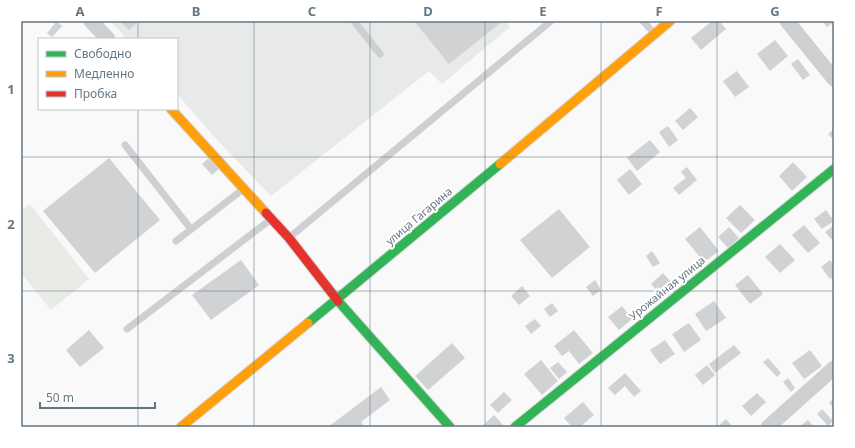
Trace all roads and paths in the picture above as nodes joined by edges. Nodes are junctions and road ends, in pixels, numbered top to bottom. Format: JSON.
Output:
{"nodes":[{"id":1,"x":91,"y":21,"type":"edge"},
{"id":2,"x":354,"y":21,"type":"edge"},
{"id":3,"x":551,"y":21,"type":"edge"},
{"id":4,"x":643,"y":21,"type":"edge"},
{"id":5,"x":670,"y":21,"type":"edge"},
{"id":6,"x":787,"y":21,"type":"edge"},
{"id":7,"x":655,"y":34,"type":"junction"},
{"id":8,"x":107,"y":38,"type":"edge"},
{"id":9,"x":380,"y":54,"type":"dead end"},
{"id":10,"x":834,"y":79,"type":"edge"},
{"id":11,"x":172,"y":110,"type":"edge"},
{"id":12,"x":124,"y":145,"type":"dead end"},
{"id":13,"x":834,"y":168,"type":"edge"},
{"id":14,"x":244,"y":189,"type":"junction"},
{"id":15,"x":272,"y":219,"type":"junction"},
{"id":16,"x":191,"y":229,"type":"junction"},
{"id":17,"x":289,"y":238,"type":"junction"},
{"id":18,"x":176,"y":241,"type":"dead end"},
{"id":19,"x":337,"y":300,"type":"junction"},
{"id":20,"x":127,"y":329,"type":"dead end"},
{"id":21,"x":834,"y":368,"type":"edge"},
{"id":22,"x":181,"y":427,"type":"edge"},
{"id":23,"x":450,"y":427,"type":"edge"},
{"id":24,"x":515,"y":427,"type":"edge"},
{"id":25,"x":768,"y":427,"type":"edge"}],
"edges":[{"from":1,"to":8,"type":"street"},
{"from":2,"to":9,"type":"lane"},
{"from":3,"to":17,"type":"lane"},
{"from":4,"to":7,"type":"lane"},
{"from":5,"to":7,"type":"street","name":"улица Гагарина"},
{"from":6,"to":10,"type":"street"},
{"from":7,"to":19,"type":"street","name":"улица Гагарина"},
{"from":11,"to":14,"type":"street"},
{"from":12,"to":16,"type":"lane"},
{"from":13,"to":24,"type":"street","name":"Урожайная улица"},
{"from":14,"to":15,"type":"street"},
{"from":14,"to":16,"type":"lane"},
{"from":15,"to":17,"type":"street"},
{"from":15,"to":20,"type":"lane"},
{"from":16,"to":18,"type":"lane"},
{"from":17,"to":19,"type":"street"},
{"from":19,"to":22,"type":"street","name":"улица Гагарина"},
{"from":19,"to":23,"type":"street"},
{"from":21,"to":25,"type":"street"}]}
